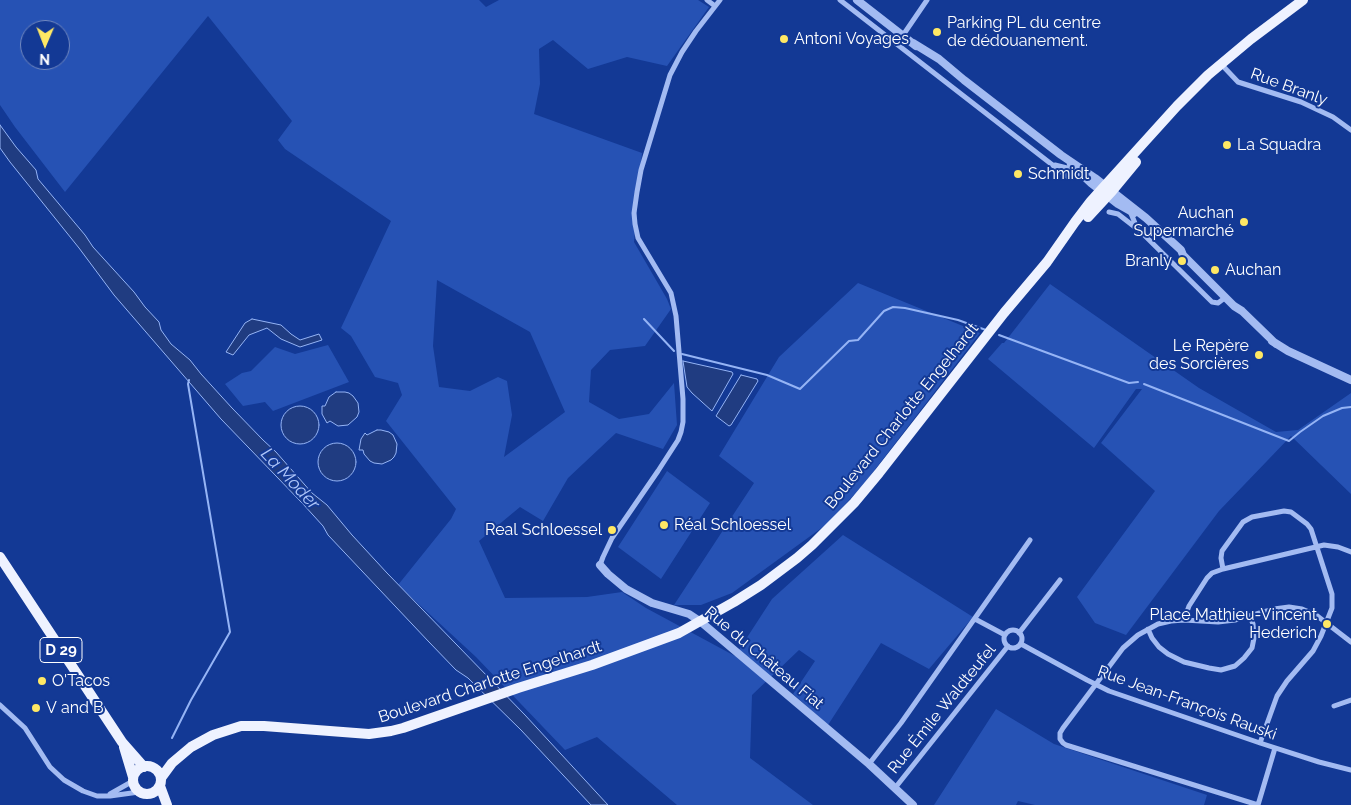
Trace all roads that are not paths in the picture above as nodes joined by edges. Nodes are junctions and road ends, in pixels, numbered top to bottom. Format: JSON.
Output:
{"nodes":[{"id":1,"x":707,"y":0,"type":"edge"},
{"id":2,"x":720,"y":0,"type":"edge"},
{"id":3,"x":840,"y":0,"type":"edge"},
{"id":4,"x":857,"y":0,"type":"edge"},
{"id":5,"x":927,"y":0,"type":"edge"},
{"id":6,"x":1303,"y":0,"type":"edge"},
{"id":7,"x":715,"y":6,"type":"junction"},
{"id":8,"x":903,"y":36,"type":"junction"},
{"id":9,"x":897,"y":44,"type":"junction"},
{"id":10,"x":1221,"y":64,"type":"junction"},
{"id":11,"x":1351,"y":130,"type":"edge"},
{"id":12,"x":1061,"y":154,"type":"junction"},
{"id":13,"x":1052,"y":164,"type":"junction"},
{"id":14,"x":1077,"y":171,"type":"junction"},
{"id":15,"x":1068,"y":177,"type":"dead end"},
{"id":16,"x":1107,"y":191,"type":"junction"},
{"id":17,"x":1130,"y":210,"type":"junction"},
{"id":18,"x":1108,"y":212,"type":"dead end"},
{"id":19,"x":1137,"y":228,"type":"junction"},
{"id":20,"x":1183,"y":255,"type":"junction"},
{"id":21,"x":1226,"y":297,"type":"junction"},
{"id":22,"x":1351,"y":380,"type":"edge"},
{"id":23,"x":1030,"y":540,"type":"dead end"},
{"id":24,"x":1316,"y":547,"type":"junction"},
{"id":25,"x":1351,"y":552,"type":"edge"},
{"id":26,"x":0,"y":557,"type":"edge"},
{"id":27,"x":600,"y":565,"type":"joint"},
{"id":28,"x":1223,"y":569,"type":"junction"},
{"id":29,"x":1060,"y":580,"type":"dead end"},
{"id":30,"x":1250,"y":616,"type":"junction"},
{"id":31,"x":975,"y":619,"type":"junction"},
{"id":32,"x":1184,"y":620,"type":"junction"},
{"id":33,"x":701,"y":622,"type":"junction"},
{"id":34,"x":1327,"y":623,"type":"junction"},
{"id":35,"x":1148,"y":629,"type":"junction"},
{"id":36,"x":1019,"y":633,"type":"junction"},
{"id":37,"x":1005,"y":635,"type":"junction"},
{"id":38,"x":1351,"y":642,"type":"edge"},
{"id":39,"x":1021,"y":644,"type":"junction"},
{"id":40,"x":1008,"y":646,"type":"junction"},
{"id":41,"x":1096,"y":685,"type":"junction"},
{"id":42,"x":1351,"y":700,"type":"edge"},
{"id":43,"x":0,"y":705,"type":"edge"},
{"id":44,"x":1334,"y":706,"type":"dead end"},
{"id":45,"x":122,"y":742,"type":"junction"},
{"id":46,"x":1260,"y":743,"type":"junction"},
{"id":47,"x":1275,"y":748,"type":"junction"},
{"id":48,"x":183,"y":753,"type":"junction"},
{"id":49,"x":869,"y":764,"type":"junction"},
{"id":50,"x":148,"y":767,"type":"junction"},
{"id":51,"x":1351,"y":770,"type":"edge"},
{"id":52,"x":133,"y":779,"type":"junction"},
{"id":53,"x":160,"y":782,"type":"junction"},
{"id":54,"x":895,"y":788,"type":"junction"},
{"id":55,"x":143,"y":793,"type":"junction"},
{"id":56,"x":105,"y":796,"type":"junction"},
{"id":57,"x":161,"y":805,"type":"edge"},
{"id":58,"x":167,"y":805,"type":"edge"},
{"id":59,"x":914,"y":805,"type":"edge"},
{"id":60,"x":1258,"y":805,"type":"edge"}],
"edges":[{"from":1,"to":7,"type":"street"},
{"from":2,"to":7,"type":"street","name":"Rue du Château Fiat"},
{"from":3,"to":9,"type":"street"},
{"from":4,"to":8,"type":"street"},
{"from":5,"to":8,"type":"street"},
{"from":6,"to":10,"type":"main road","name":"Boulevard Charlotte Engelhardt"},
{"from":7,"to":27,"type":"street","name":"Rue du Château Fiat"},
{"from":8,"to":9,"type":"street"},
{"from":8,"to":12,"type":"street"},
{"from":9,"to":13,"type":"street"},
{"from":10,"to":11,"type":"street","name":"Rue Branly"},
{"from":10,"to":16,"type":"main road","name":"Boulevard Charlotte Engelhardt"},
{"from":12,"to":14,"type":"street"},
{"from":12,"to":16,"type":"street"},
{"from":13,"to":14,"type":"street"},
{"from":13,"to":15,"type":"street"},
{"from":14,"to":16,"type":"street"},
{"from":16,"to":17,"type":"street"},
{"from":16,"to":20,"type":"street"},
{"from":16,"to":33,"type":"main road","name":"Boulevard Charlotte Engelhardt"},
{"from":17,"to":19,"type":"street"},
{"from":17,"to":20,"type":"street"},
{"from":18,"to":19,"type":"street"},
{"from":19,"to":21,"type":"street"},
{"from":20,"to":21,"type":"street"},
{"from":21,"to":22,"type":"street"},
{"from":23,"to":31,"type":"street"},
{"from":24,"to":25,"type":"street"},
{"from":24,"to":28,"type":"street"},
{"from":24,"to":28,"type":"street"},
{"from":24,"to":34,"type":"street"},
{"from":26,"to":45,"type":"main road","number":"D 29"},
{"from":27,"to":33,"type":"street","name":"Rue du Château Fiat"},
{"from":28,"to":32,"type":"street"},
{"from":29,"to":36,"type":"street"},
{"from":30,"to":32,"type":"street"},
{"from":30,"to":34,"type":"street"},
{"from":30,"to":35,"type":"street"},
{"from":31,"to":37,"type":"street"},
{"from":31,"to":49,"type":"street"},
{"from":32,"to":35,"type":"street"},
{"from":33,"to":48,"type":"main road","name":"Boulevard Charlotte Engelhardt"},
{"from":33,"to":49,"type":"street","name":"Rue du Château Fiat"},
{"from":34,"to":38,"type":"street"},
{"from":34,"to":46,"type":"street"},
{"from":35,"to":41,"type":"street"},
{"from":36,"to":37,"type":"street"},
{"from":36,"to":39,"type":"street"},
{"from":37,"to":40,"type":"street"},
{"from":39,"to":40,"type":"street"},
{"from":39,"to":41,"type":"street","name":"Rue Jean-François Rauski"},
{"from":40,"to":54,"type":"street","name":"Rue Émile Waldteufel"},
{"from":41,"to":46,"type":"street","name":"Rue Jean-François Rauski"},
{"from":41,"to":60,"type":"street"},
{"from":42,"to":44,"type":"street"},
{"from":43,"to":56,"type":"street"},
{"from":45,"to":50,"type":"main road","number":"D 29"},
{"from":45,"to":52,"type":"main road","number":"D 29"},
{"from":46,"to":47,"type":"street","name":"Rue Jean-François Rauski"},
{"from":47,"to":51,"type":"street","name":"Rue Jean-François Rauski"},
{"from":47,"to":60,"type":"street"},
{"from":48,"to":50,"type":"main road","name":"Boulevard Charlotte Engelhardt"},
{"from":48,"to":53,"type":"main road","name":"Boulevard Charlotte Engelhardt"},
{"from":49,"to":54,"type":"street","name":"Rue du Château Fiat"},
{"from":50,"to":52,"type":"main road"},
{"from":50,"to":53,"type":"main road"},
{"from":52,"to":55,"type":"main road"},
{"from":52,"to":56,"type":"street"},
{"from":53,"to":55,"type":"main road"},
{"from":53,"to":58,"type":"main road"},
{"from":54,"to":59,"type":"street","name":"Rue du Château Fiat"},
{"from":55,"to":56,"type":"street"},
{"from":55,"to":57,"type":"main road"}]}
